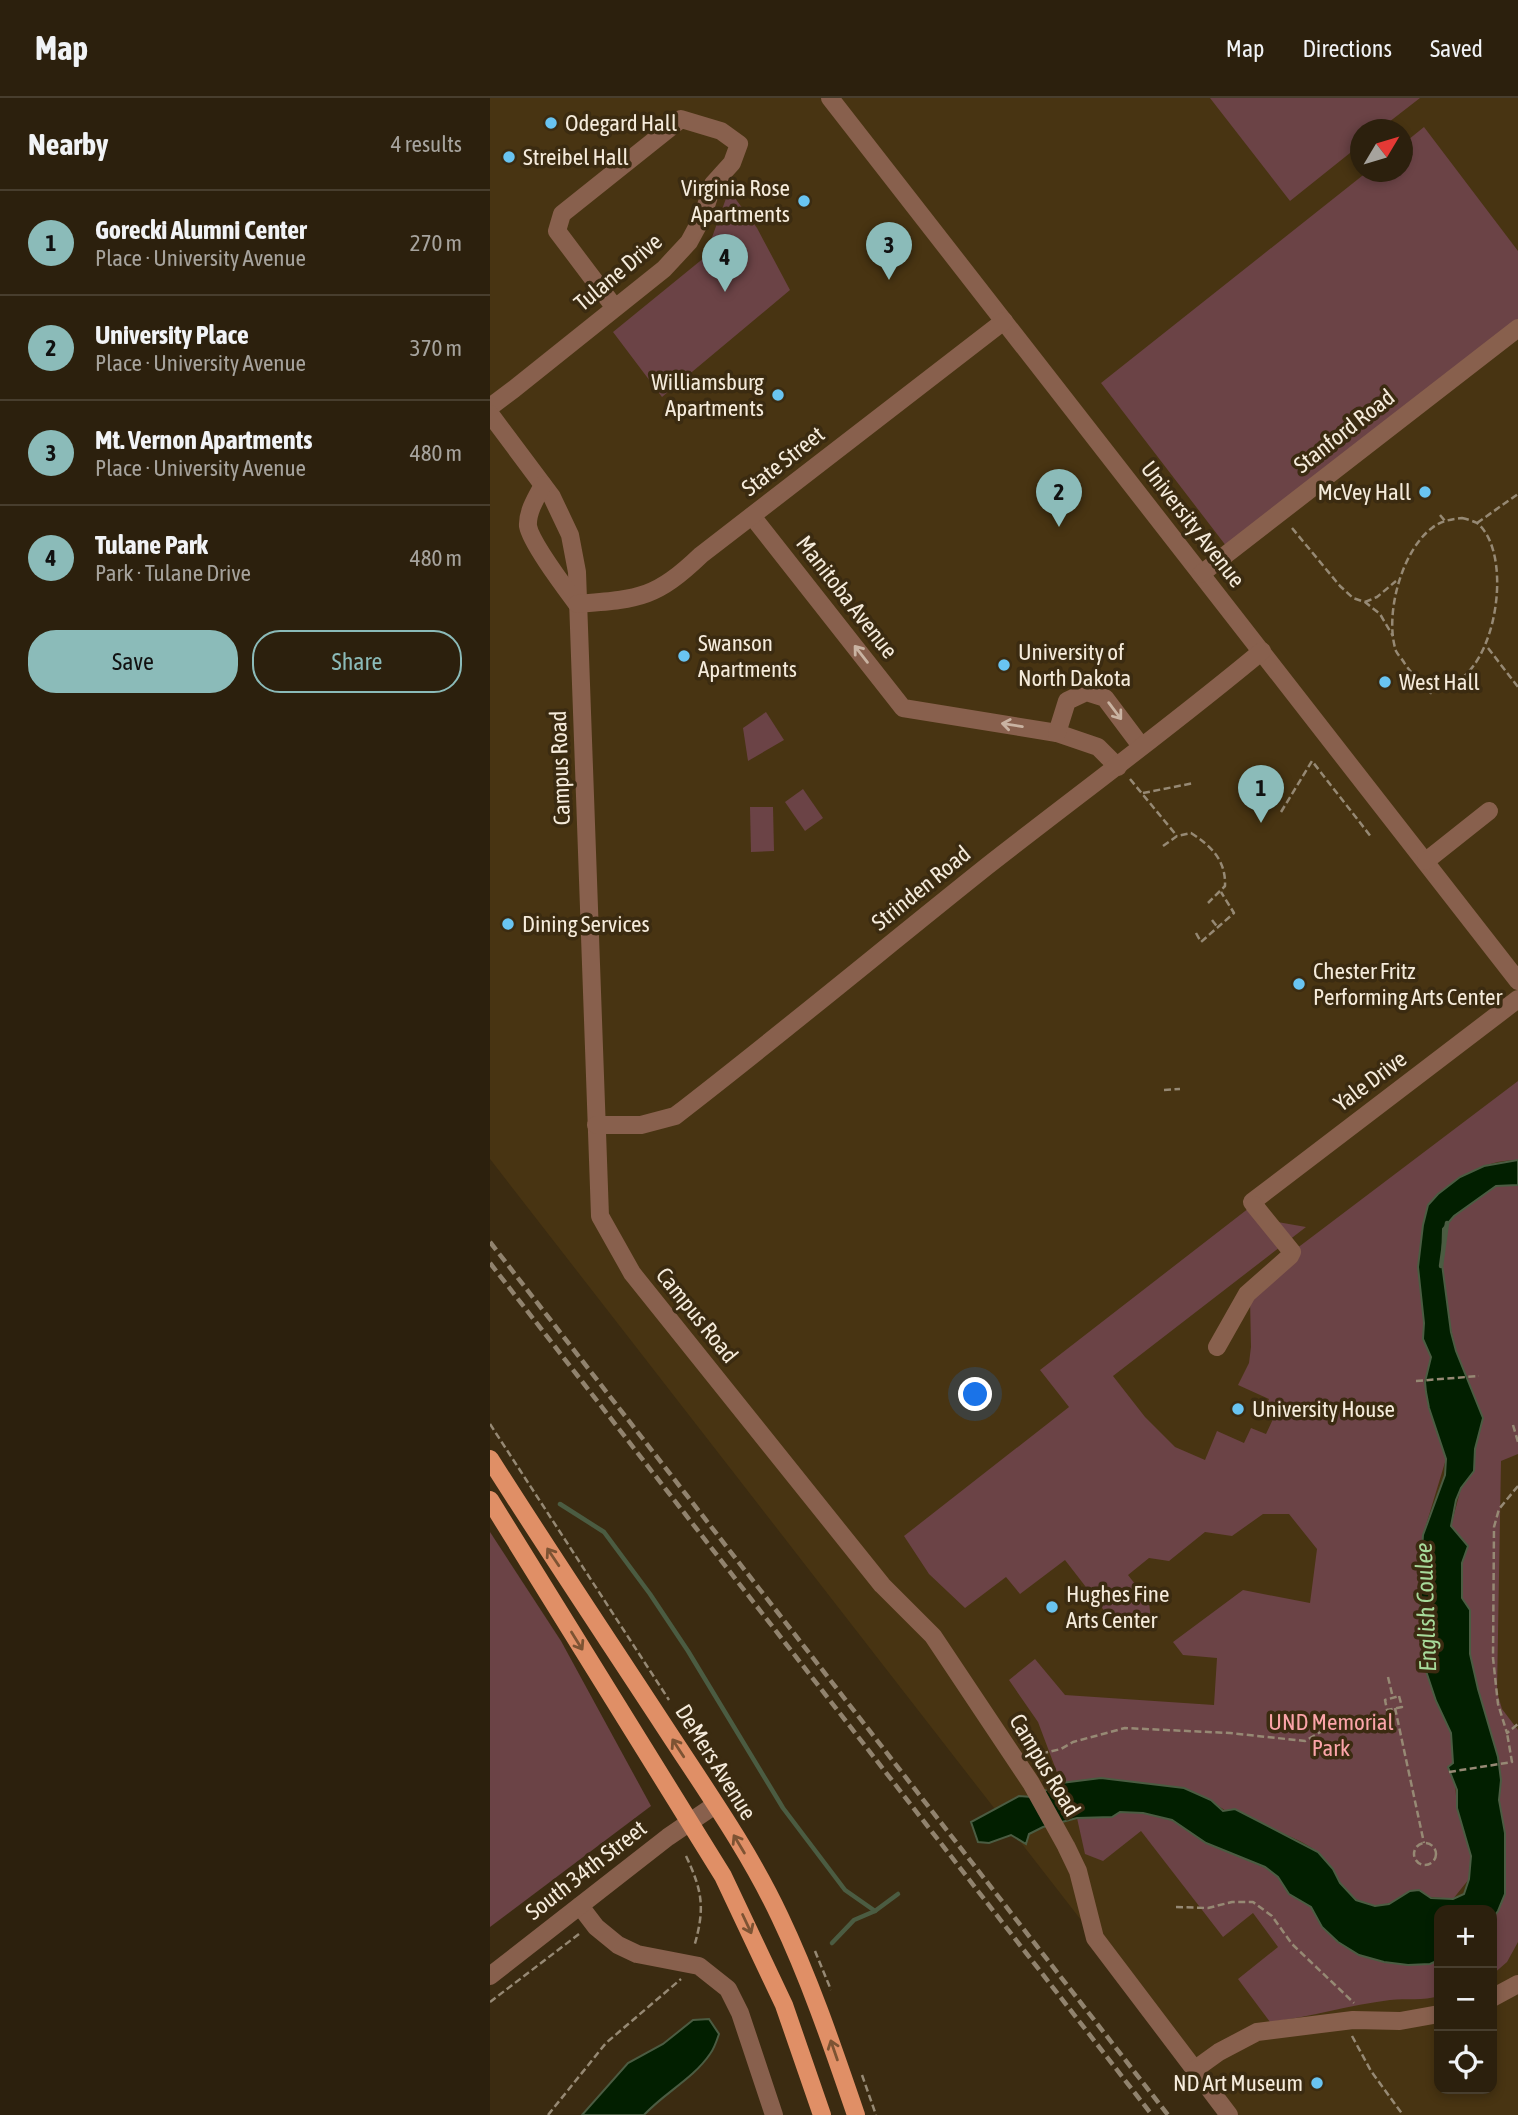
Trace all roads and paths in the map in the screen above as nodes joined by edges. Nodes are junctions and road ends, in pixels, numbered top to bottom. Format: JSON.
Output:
{"nodes":[{"id":1,"x":830,"y":98,"type":"edge"},
{"id":2,"x":615,"y":308,"type":"junction"},
{"id":3,"x":1004,"y":321,"type":"junction"},
{"id":4,"x":1518,"y":328,"type":"edge"},
{"id":5,"x":490,"y":407,"type":"edge"},
{"id":6,"x":490,"y":414,"type":"edge"},
{"id":7,"x":543,"y":485,"type":"junction"},
{"id":8,"x":1518,"y":494,"type":"edge"},
{"id":9,"x":1440,"y":515,"type":"dead end"},
{"id":10,"x":752,"y":516,"type":"junction"},
{"id":11,"x":1445,"y":522,"type":"junction"},
{"id":12,"x":1477,"y":523,"type":"junction"},
{"id":13,"x":1292,"y":528,"type":"dead end"},
{"id":14,"x":1502,"y":569,"type":"dead end"},
{"id":15,"x":1200,"y":574,"type":"junction"},
{"id":16,"x":1400,"y":577,"type":"junction"},
{"id":17,"x":1503,"y":589,"type":"dead end"},
{"id":18,"x":1365,"y":602,"type":"junction"},
{"id":19,"x":577,"y":604,"type":"junction"},
{"id":20,"x":1395,"y":640,"type":"junction"},
{"id":21,"x":1487,"y":647,"type":"junction"},
{"id":22,"x":1262,"y":651,"type":"junction"},
{"id":23,"x":1434,"y":686,"type":"junction"},
{"id":24,"x":1518,"y":687,"type":"edge"},
{"id":25,"x":1430,"y":694,"type":"dead end"},
{"id":26,"x":1057,"y":733,"type":"junction"},
{"id":27,"x":1141,"y":746,"type":"junction"},
{"id":28,"x":1118,"y":767,"type":"junction"},
{"id":29,"x":1194,"y":783,"type":"dead end"},
{"id":30,"x":1143,"y":793,"type":"junction"},
{"id":31,"x":1489,"y":811,"type":"dead end"},
{"id":32,"x":1281,"y":812,"type":"dead end"},
{"id":33,"x":1177,"y":836,"type":"junction"},
{"id":34,"x":1372,"y":838,"type":"dead end"},
{"id":35,"x":1163,"y":846,"type":"dead end"},
{"id":36,"x":1426,"y":861,"type":"junction"},
{"id":37,"x":1221,"y":891,"type":"junction"},
{"id":38,"x":1208,"y":903,"type":"dead end"},
{"id":39,"x":1212,"y":920,"type":"dead end"},
{"id":40,"x":1218,"y":928,"type":"junction"},
{"id":41,"x":1196,"y":933,"type":"dead end"},
{"id":42,"x":1518,"y":981,"type":"edge"},
{"id":43,"x":1518,"y":999,"type":"edge"},
{"id":44,"x":1180,"y":1089,"type":"dead end"},
{"id":45,"x":1164,"y":1090,"type":"dead end"},
{"id":46,"x":596,"y":1125,"type":"junction"},
{"id":47,"x":1217,"y":1347,"type":"dead end"},
{"id":48,"x":1479,"y":1376,"type":"dead end"},
{"id":49,"x":1416,"y":1381,"type":"dead end"},
{"id":50,"x":1513,"y":1425,"type":"dead end"},
{"id":51,"x":1518,"y":1442,"type":"edge"},
{"id":52,"x":490,"y":1459,"type":"edge"},
{"id":53,"x":1518,"y":1486,"type":"edge"},
{"id":54,"x":490,"y":1500,"type":"edge"},
{"id":55,"x":1388,"y":1676,"type":"dead end"},
{"id":56,"x":1393,"y":1698,"type":"junction"},
{"id":57,"x":1395,"y":1709,"type":"junction"},
{"id":58,"x":1348,"y":1716,"type":"dead end"},
{"id":59,"x":1518,"y":1724,"type":"edge"},
{"id":60,"x":1507,"y":1733,"type":"junction"},
{"id":61,"x":1029,"y":1756,"type":"dead end"},
{"id":62,"x":1449,"y":1773,"type":"dead end"},
{"id":63,"x":715,"y":1805,"type":"junction"},
{"id":64,"x":689,"y":1822,"type":"junction"},
{"id":65,"x":1424,"y":1843,"type":"junction"},
{"id":66,"x":687,"y":1856,"type":"dead end"},
{"id":67,"x":580,"y":1906,"type":"junction"},
{"id":68,"x":1177,"y":1907,"type":"dead end"},
{"id":69,"x":584,"y":1930,"type":"dead end"},
{"id":70,"x":690,"y":1964,"type":"junction"},
{"id":71,"x":490,"y":1976,"type":"edge"},
{"id":72,"x":1518,"y":1984,"type":"edge"},
{"id":73,"x":1497,"y":1995,"type":"edge"},
{"id":74,"x":490,"y":2002,"type":"edge"},
{"id":75,"x":1354,"y":2003,"type":"dead end"},
{"id":76,"x":1434,"y":2015,"type":"edge"},
{"id":77,"x":1352,"y":2032,"type":"dead end"},
{"id":78,"x":1194,"y":2070,"type":"junction"},
{"id":79,"x":548,"y":2115,"type":"edge"},
{"id":80,"x":774,"y":2115,"type":"edge"},
{"id":81,"x":822,"y":2115,"type":"edge"},
{"id":82,"x":856,"y":2115,"type":"edge"},
{"id":83,"x":1229,"y":2115,"type":"edge"},
{"id":84,"x":1403,"y":2115,"type":"edge"}],
"edges":[{"from":1,"to":3,"type":"street","name":"University Avenue"},
{"from":2,"to":2,"type":"street","name":"Tulane Drive"},
{"from":2,"to":5,"type":"street","name":"Tulane Drive"},
{"from":3,"to":10,"type":"street","name":"State Street"},
{"from":3,"to":15,"type":"street","name":"University Avenue"},
{"from":4,"to":15,"type":"street","name":"Stanford Road"},
{"from":6,"to":7,"type":"street","name":"Campus Road"},
{"from":7,"to":19,"type":"street","name":"Campus Road"},
{"from":7,"to":19,"type":"street"},
{"from":8,"to":12,"type":"path"},
{"from":9,"to":11,"type":"path"},
{"from":10,"to":19,"type":"street","name":"State Street"},
{"from":26,"to":10,"type":"street","name":"Manitoba Avenue","one_way":true},
{"from":11,"to":12,"type":"path"},
{"from":11,"to":16,"type":"path"},
{"from":12,"to":14,"type":"path"},
{"from":13,"to":18,"type":"path"},
{"from":15,"to":22,"type":"street","name":"University Avenue"},
{"from":16,"to":18,"type":"path"},
{"from":16,"to":20,"type":"path"},
{"from":17,"to":21,"type":"path"},
{"from":18,"to":20,"type":"path"},
{"from":19,"to":46,"type":"street","name":"Campus Road"},
{"from":20,"to":23,"type":"path"},
{"from":21,"to":23,"type":"path"},
{"from":21,"to":24,"type":"path"},
{"from":22,"to":27,"type":"street","name":"Strinden Road"},
{"from":22,"to":36,"type":"street","name":"University Avenue"},
{"from":23,"to":25,"type":"path"},
{"from":26,"to":27,"type":"street","one_way":true},
{"from":26,"to":28,"type":"street"},
{"from":27,"to":28,"type":"street","name":"Strinden Road"},
{"from":28,"to":30,"type":"path"},
{"from":28,"to":46,"type":"street","name":"Strinden Road"},
{"from":29,"to":30,"type":"path"},
{"from":30,"to":33,"type":"path"},
{"from":31,"to":36,"type":"street"},
{"from":32,"to":34,"type":"path"},
{"from":33,"to":35,"type":"path"},
{"from":33,"to":37,"type":"path"},
{"from":36,"to":42,"type":"street","name":"University Avenue"},
{"from":37,"to":38,"type":"path"},
{"from":37,"to":40,"type":"path"},
{"from":39,"to":40,"type":"path"},
{"from":40,"to":41,"type":"path"},
{"from":43,"to":47,"type":"street","name":"Yale Drive"},
{"from":44,"to":45,"type":"path"},
{"from":46,"to":78,"type":"street","name":"Campus Road"},
{"from":48,"to":49,"type":"path"},
{"from":50,"to":51,"type":"path"},
{"from":63,"to":52,"type":"main road","name":"DeMers Avenue","one_way":true},
{"from":53,"to":60,"type":"path"},
{"from":54,"to":64,"type":"main road","one_way":true},
{"from":55,"to":56,"type":"path"},
{"from":56,"to":57,"type":"path"},
{"from":56,"to":57,"type":"path"},
{"from":57,"to":65,"type":"path"},
{"from":58,"to":61,"type":"path"},
{"from":59,"to":60,"type":"path"},
{"from":60,"to":62,"type":"path"},
{"from":63,"to":64,"type":"street","name":"South 34th Street"},
{"from":82,"to":63,"type":"main road","name":"DeMers Avenue","one_way":true},
{"from":64,"to":67,"type":"street","name":"South 34th Street"},
{"from":64,"to":81,"type":"main road","one_way":true},
{"from":65,"to":65,"type":"path"},
{"from":66,"to":70,"type":"path"},
{"from":67,"to":70,"type":"street"},
{"from":67,"to":71,"type":"street","name":"South 34th Street"},
{"from":68,"to":75,"type":"path"},
{"from":69,"to":74,"type":"path"},
{"from":70,"to":79,"type":"path"},
{"from":70,"to":80,"type":"street"},
{"from":72,"to":73,"type":"street"},
{"from":76,"to":78,"type":"street"},
{"from":77,"to":84,"type":"path"},
{"from":78,"to":83,"type":"street","name":"Campus Road"}]}
